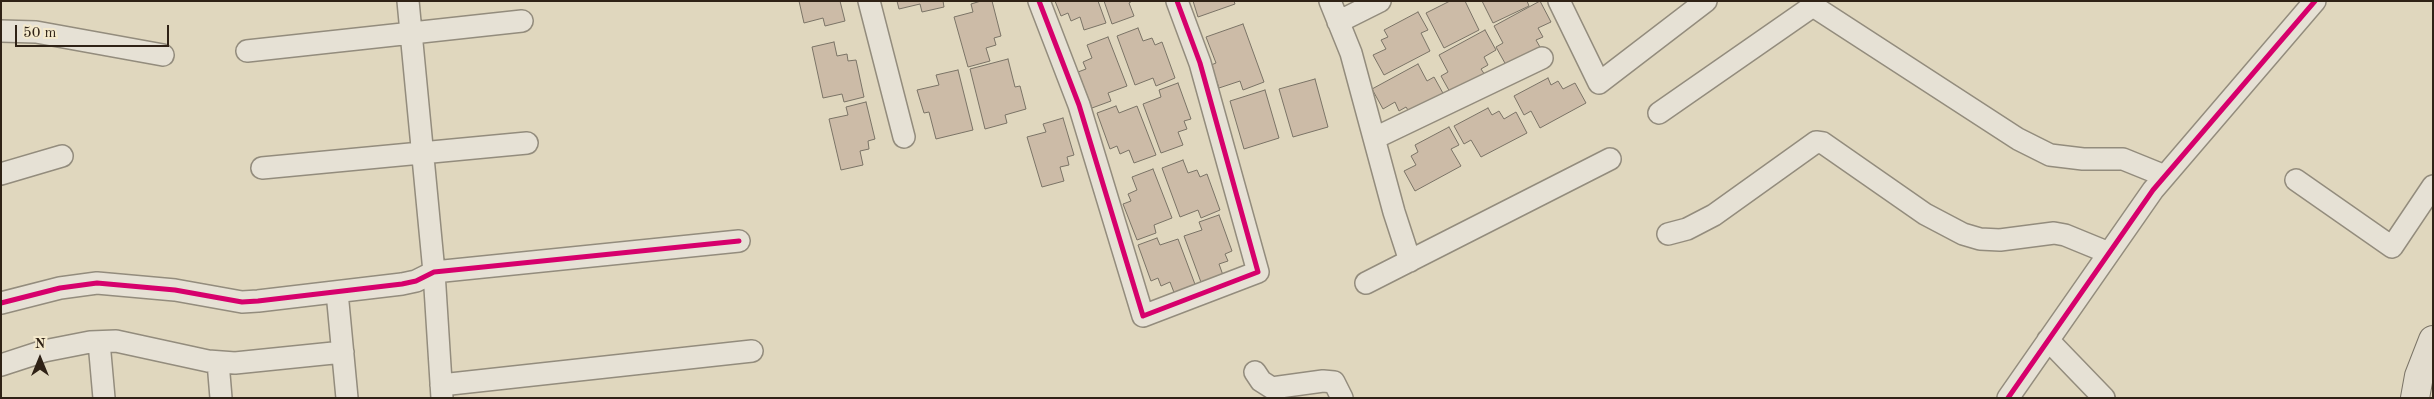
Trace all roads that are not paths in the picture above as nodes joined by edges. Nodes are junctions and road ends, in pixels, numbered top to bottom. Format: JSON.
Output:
{"nodes":[{"id":1,"x":408,"y":1,"type":"edge"},
{"id":2,"x":869,"y":1,"type":"edge"},
{"id":3,"x":1040,"y":1,"type":"edge"},
{"id":4,"x":1177,"y":1,"type":"edge"},
{"id":5,"x":1330,"y":1,"type":"edge"},
{"id":6,"x":1380,"y":1,"type":"edge"},
{"id":7,"x":1559,"y":1,"type":"edge"},
{"id":8,"x":1706,"y":1,"type":"edge"},
{"id":9,"x":2315,"y":1,"type":"edge"},
{"id":10,"x":522,"y":21,"type":"dead end"},
{"id":11,"x":1338,"y":22,"type":"junction"},
{"id":12,"x":1,"y":32,"type":"edge"},
{"id":13,"x":411,"y":33,"type":"junction"},
{"id":14,"x":247,"y":51,"type":"dead end"},
{"id":15,"x":163,"y":55,"type":"dead end"},
{"id":16,"x":1542,"y":58,"type":"dead end"},
{"id":17,"x":1659,"y":113,"type":"dead end"},
{"id":18,"x":904,"y":137,"type":"dead end"},
{"id":19,"x":1375,"y":138,"type":"junction"},
{"id":20,"x":527,"y":143,"type":"dead end"},
{"id":21,"x":423,"y":153,"type":"junction"},
{"id":22,"x":62,"y":156,"type":"dead end"},
{"id":23,"x":1610,"y":159,"type":"dead end"},
{"id":24,"x":262,"y":168,"type":"dead end"},
{"id":25,"x":1,"y":174,"type":"edge"},
{"id":26,"x":2165,"y":176,"type":"junction"},
{"id":27,"x":2296,"y":180,"type":"dead end"},
{"id":28,"x":2433,"y":186,"type":"edge"},
{"id":29,"x":1668,"y":234,"type":"dead end"},
{"id":30,"x":739,"y":241,"type":"dead end"},
{"id":31,"x":2109,"y":253,"type":"junction"},
{"id":32,"x":1410,"y":261,"type":"junction"},
{"id":33,"x":434,"y":272,"type":"junction"},
{"id":34,"x":1366,"y":283,"type":"dead end"},
{"id":35,"x":337,"y":292,"type":"junction"},
{"id":36,"x":1,"y":303,"type":"edge"},
{"id":37,"x":2048,"y":340,"type":"junction"},
{"id":38,"x":2433,"y":340,"type":"edge"},
{"id":39,"x":99,"y":342,"type":"junction"},
{"id":40,"x":752,"y":351,"type":"dead end"},
{"id":41,"x":343,"y":352,"type":"junction"},
{"id":42,"x":218,"y":362,"type":"junction"},
{"id":43,"x":1,"y":365,"type":"edge"},
{"id":44,"x":1255,"y":372,"type":"dead end"},
{"id":45,"x":442,"y":391,"type":"edge"},
{"id":46,"x":104,"y":398,"type":"edge"},
{"id":47,"x":222,"y":398,"type":"edge"},
{"id":48,"x":347,"y":398,"type":"edge"},
{"id":49,"x":1342,"y":398,"type":"edge"},
{"id":50,"x":2008,"y":398,"type":"edge"},
{"id":51,"x":2104,"y":398,"type":"edge"},
{"id":52,"x":2415,"y":398,"type":"edge"}],
"edges":[{"from":1,"to":13,"type":"street"},
{"from":2,"to":18,"type":"street"},
{"from":3,"to":4,"type":"street"},
{"from":5,"to":11,"type":"street"},
{"from":6,"to":11,"type":"street"},
{"from":7,"to":8,"type":"street"},
{"from":9,"to":26,"type":"street"},
{"from":10,"to":13,"type":"street"},
{"from":11,"to":19,"type":"street"},
{"from":12,"to":15,"type":"street"},
{"from":13,"to":14,"type":"street"},
{"from":13,"to":21,"type":"street"},
{"from":16,"to":19,"type":"street"},
{"from":17,"to":26,"type":"street"},
{"from":19,"to":32,"type":"street"},
{"from":20,"to":21,"type":"street"},
{"from":21,"to":24,"type":"street"},
{"from":21,"to":33,"type":"street"},
{"from":22,"to":25,"type":"street"},
{"from":23,"to":32,"type":"street"},
{"from":26,"to":31,"type":"street"},
{"from":27,"to":28,"type":"street"},
{"from":29,"to":31,"type":"street"},
{"from":30,"to":33,"type":"street"},
{"from":31,"to":37,"type":"street"},
{"from":32,"to":34,"type":"street"},
{"from":33,"to":35,"type":"street"},
{"from":33,"to":45,"type":"street"},
{"from":35,"to":36,"type":"street"},
{"from":35,"to":41,"type":"street"},
{"from":37,"to":50,"type":"street"},
{"from":37,"to":51,"type":"street"},
{"from":38,"to":52,"type":"highway"},
{"from":39,"to":42,"type":"street"},
{"from":39,"to":43,"type":"street"},
{"from":39,"to":46,"type":"street"},
{"from":40,"to":45,"type":"street"},
{"from":41,"to":42,"type":"street"},
{"from":41,"to":48,"type":"street"},
{"from":42,"to":47,"type":"street"},
{"from":44,"to":49,"type":"street"}]}
